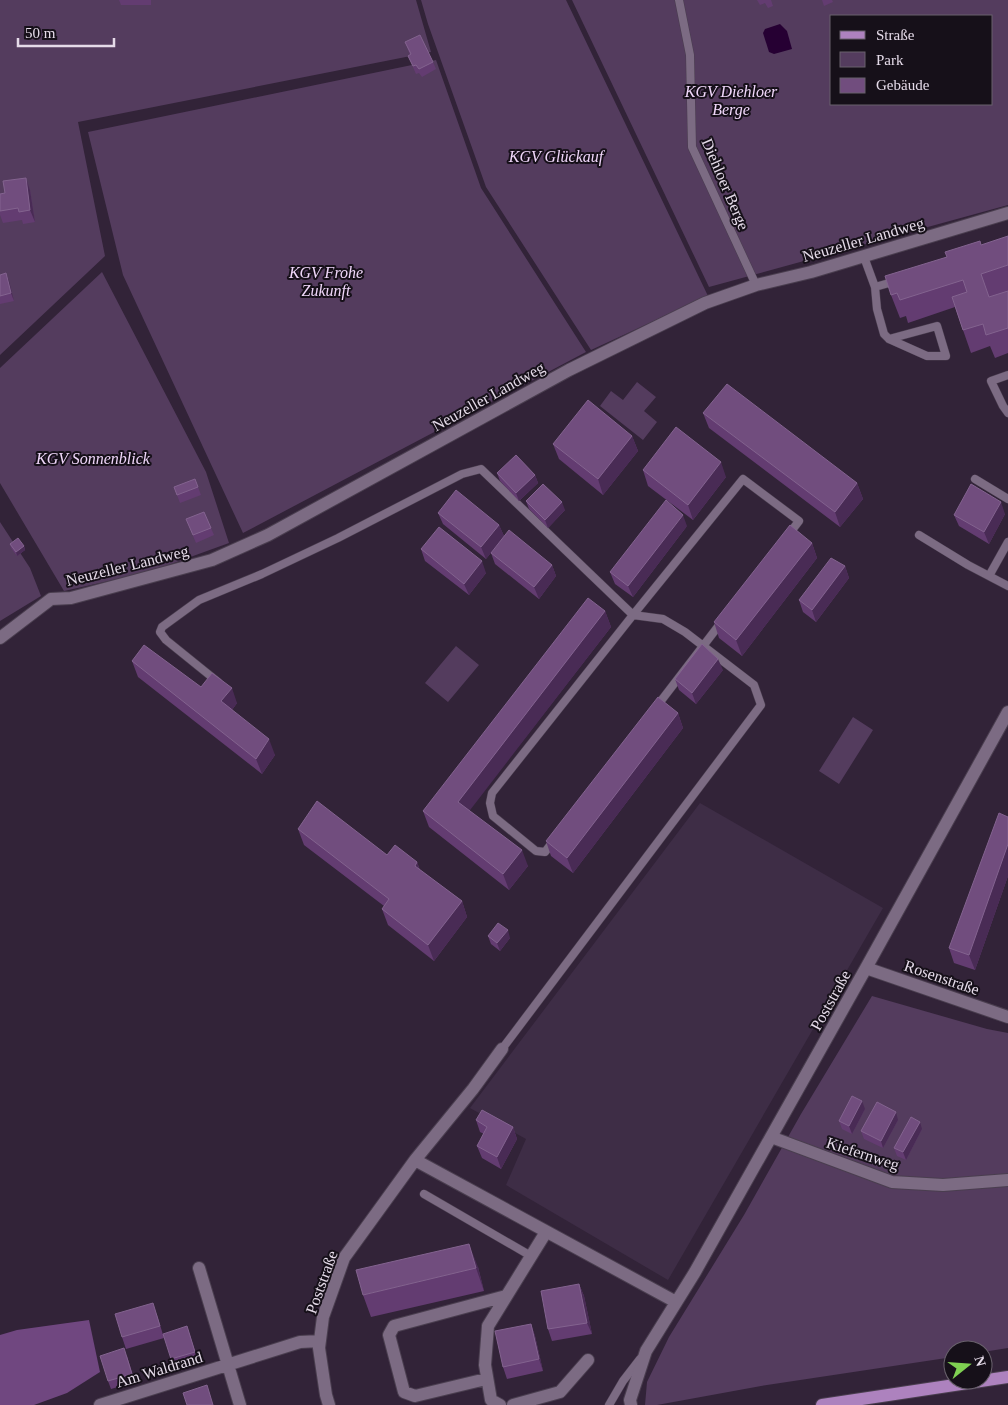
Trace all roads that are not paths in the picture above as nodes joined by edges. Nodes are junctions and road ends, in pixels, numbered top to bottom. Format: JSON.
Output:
{"nodes":[{"id":1,"x":679,"y":0,"type":"edge"},
{"id":2,"x":1008,"y":213,"type":"edge"},
{"id":3,"x":864,"y":256,"type":"junction"},
{"id":4,"x":903,"y":278,"type":"edge"},
{"id":5,"x":756,"y":285,"type":"junction"},
{"id":6,"x":875,"y":287,"type":"junction"},
{"id":7,"x":889,"y":339,"type":"junction"},
{"id":8,"x":1008,"y":375,"type":"edge"},
{"id":9,"x":1008,"y":412,"type":"edge"},
{"id":10,"x":975,"y":479,"type":"dead end"},
{"id":11,"x":1008,"y":499,"type":"edge"},
{"id":12,"x":919,"y":535,"type":"dead end"},
{"id":13,"x":1008,"y":542,"type":"edge"},
{"id":14,"x":989,"y":576,"type":"junction"},
{"id":15,"x":1008,"y":586,"type":"edge"},
{"id":16,"x":633,"y":615,"type":"junction"},
{"id":17,"x":0,"y":638,"type":"edge"},
{"id":18,"x":702,"y":645,"type":"junction"},
{"id":19,"x":225,"y":687,"type":"edge"},
{"id":20,"x":1008,"y":712,"type":"edge"},
{"id":21,"x":866,"y":968,"type":"junction"},
{"id":22,"x":1008,"y":1017,"type":"edge"},
{"id":23,"x":502,"y":1049,"type":"joint"},
{"id":24,"x":771,"y":1137,"type":"junction"},
{"id":25,"x":415,"y":1160,"type":"junction"},
{"id":26,"x":1008,"y":1180,"type":"edge"},
{"id":27,"x":424,"y":1194,"type":"dead end"},
{"id":28,"x":546,"y":1232,"type":"junction"},
{"id":29,"x":531,"y":1256,"type":"junction"},
{"id":30,"x":199,"y":1268,"type":"dead end"},
{"id":31,"x":506,"y":1296,"type":"junction"},
{"id":32,"x":676,"y":1302,"type":"junction"},
{"id":33,"x":320,"y":1341,"type":"junction"},
{"id":34,"x":646,"y":1351,"type":"junction"},
{"id":35,"x":588,"y":1360,"type":"dead end"},
{"id":36,"x":228,"y":1364,"type":"junction"},
{"id":37,"x":1008,"y":1377,"type":"edge"},
{"id":38,"x":486,"y":1379,"type":"junction"},
{"id":39,"x":100,"y":1405,"type":"edge"},
{"id":40,"x":240,"y":1405,"type":"edge"},
{"id":41,"x":330,"y":1405,"type":"edge"},
{"id":42,"x":500,"y":1405,"type":"edge"},
{"id":43,"x":513,"y":1405,"type":"edge"},
{"id":44,"x":608,"y":1405,"type":"edge"},
{"id":45,"x":631,"y":1405,"type":"edge"},
{"id":46,"x":822,"y":1405,"type":"edge"}],
"edges":[{"from":1,"to":5,"type":"lane","name":"Diehloer Berge"},
{"from":2,"to":3,"type":"street","name":"Neuzeller Landweg"},
{"from":3,"to":5,"type":"street","name":"Neuzeller Landweg"},
{"from":3,"to":6,"type":"lane"},
{"from":4,"to":6,"type":"lane"},
{"from":5,"to":17,"type":"street","name":"Neuzeller Landweg"},
{"from":6,"to":7,"type":"lane"},
{"from":7,"to":7,"type":"lane"},
{"from":8,"to":9,"type":"lane"},
{"from":10,"to":11,"type":"lane"},
{"from":12,"to":14,"type":"lane"},
{"from":13,"to":14,"type":"lane"},
{"from":14,"to":15,"type":"lane"},
{"from":16,"to":18,"type":"lane"},
{"from":16,"to":18,"type":"lane"},
{"from":16,"to":18,"type":"lane"},
{"from":16,"to":19,"type":"lane"},
{"from":18,"to":23,"type":"lane"},
{"from":20,"to":21,"type":"street","name":"Poststraße"},
{"from":21,"to":22,"type":"street","name":"Rosenstraße"},
{"from":21,"to":24,"type":"street","name":"Poststraße"},
{"from":23,"to":25,"type":"street","name":"Poststraße"},
{"from":24,"to":26,"type":"street","name":"Kiefernweg"},
{"from":24,"to":32,"type":"street","name":"Poststraße"},
{"from":25,"to":28,"type":"street"},
{"from":25,"to":33,"type":"street","name":"Poststraße"},
{"from":27,"to":29,"type":"lane"},
{"from":28,"to":29,"type":"street"},
{"from":28,"to":32,"type":"street"},
{"from":29,"to":31,"type":"street"},
{"from":30,"to":36,"type":"street","name":"Am Waldrand"},
{"from":31,"to":38,"type":"street"},
{"from":31,"to":38,"type":"street"},
{"from":32,"to":34,"type":"street","name":"Poststraße"},
{"from":33,"to":36,"type":"street","name":"Am Waldrand"},
{"from":33,"to":41,"type":"street","name":"Poststraße"},
{"from":34,"to":44,"type":"lane"},
{"from":34,"to":45,"type":"street","name":"Poststraße"},
{"from":35,"to":43,"type":"street"},
{"from":36,"to":39,"type":"street","name":"Am Waldrand"},
{"from":36,"to":40,"type":"street","name":"Am Waldrand"},
{"from":37,"to":46,"type":"main road"},
{"from":38,"to":42,"type":"street"}]}
